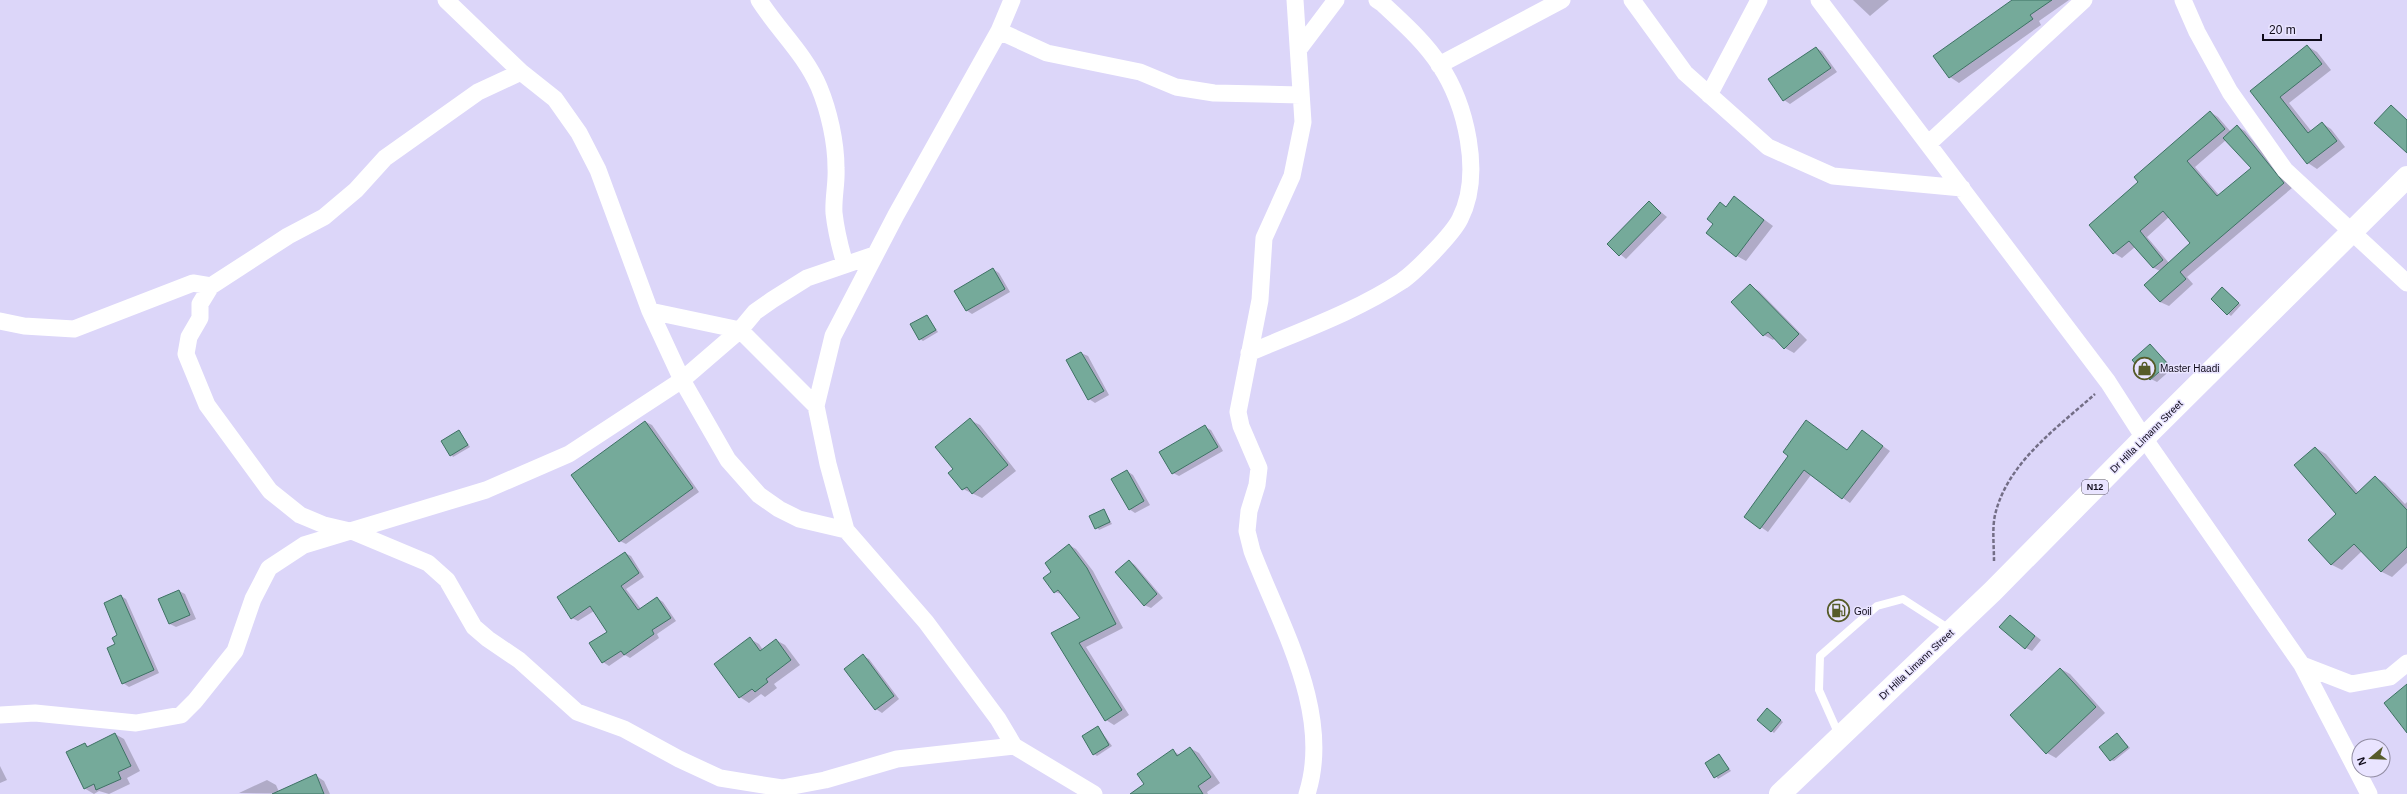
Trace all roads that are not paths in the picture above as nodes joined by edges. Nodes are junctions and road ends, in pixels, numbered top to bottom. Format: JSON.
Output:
{"nodes":[{"id":1,"x":446,"y":0,"type":"edge"},
{"id":2,"x":759,"y":0,"type":"edge"},
{"id":3,"x":1012,"y":0,"type":"edge"},
{"id":4,"x":1295,"y":0,"type":"edge"},
{"id":5,"x":1336,"y":0,"type":"edge"},
{"id":6,"x":1377,"y":0,"type":"edge"},
{"id":7,"x":1562,"y":0,"type":"edge"},
{"id":8,"x":1632,"y":0,"type":"edge"},
{"id":9,"x":1759,"y":0,"type":"edge"},
{"id":10,"x":1818,"y":0,"type":"edge"},
{"id":11,"x":2084,"y":0,"type":"edge"},
{"id":12,"x":2183,"y":0,"type":"edge"},
{"id":13,"x":999,"y":31,"type":"junction"},
{"id":14,"x":1299,"y":49,"type":"junction"},
{"id":15,"x":1440,"y":64,"type":"junction"},
{"id":16,"x":521,"y":72,"type":"junction"},
{"id":17,"x":1301,"y":95,"type":"junction"},
{"id":18,"x":1709,"y":95,"type":"junction"},
{"id":19,"x":1928,"y":144,"type":"junction"},
{"id":20,"x":2407,"y":177,"type":"edge"},
{"id":21,"x":1962,"y":188,"type":"junction"},
{"id":22,"x":2351,"y":230,"type":"junction"},
{"id":23,"x":874,"y":255,"type":"junction"},
{"id":24,"x":845,"y":264,"type":"junction"},
{"id":25,"x":2407,"y":283,"type":"edge"},
{"id":26,"x":211,"y":286,"type":"junction"},
{"id":27,"x":650,"y":311,"type":"junction"},
{"id":28,"x":0,"y":321,"type":"edge"},
{"id":29,"x":740,"y":330,"type":"junction"},
{"id":30,"x":1249,"y":353,"type":"junction"},
{"id":31,"x":682,"y":380,"type":"junction"},
{"id":32,"x":816,"y":406,"type":"junction"},
{"id":33,"x":2144,"y":438,"type":"junction"},
{"id":34,"x":846,"y":530,"type":"junction"},
{"id":35,"x":354,"y":532,"type":"junction"},
{"id":36,"x":1952,"y":630,"type":"junction"},
{"id":37,"x":2407,"y":663,"type":"edge"},
{"id":38,"x":2302,"y":665,"type":"junction"},
{"id":39,"x":0,"y":714,"type":"edge"},
{"id":40,"x":1839,"y":736,"type":"junction"},
{"id":41,"x":1014,"y":746,"type":"junction"},
{"id":42,"x":779,"y":791,"type":"edge"},
{"id":43,"x":1094,"y":794,"type":"edge"},
{"id":44,"x":1307,"y":794,"type":"edge"},
{"id":45,"x":1780,"y":794,"type":"edge"},
{"id":46,"x":2369,"y":794,"type":"edge"}],
"edges":[{"from":1,"to":16,"type":"street"},
{"from":2,"to":24,"type":"street"},
{"from":3,"to":13,"type":"street"},
{"from":4,"to":14,"type":"street"},
{"from":5,"to":14,"type":"street"},
{"from":6,"to":15,"type":"street"},
{"from":7,"to":15,"type":"street"},
{"from":8,"to":18,"type":"street"},
{"from":9,"to":18,"type":"street"},
{"from":10,"to":19,"type":"street"},
{"from":11,"to":19,"type":"street"},
{"from":12,"to":22,"type":"street"},
{"from":13,"to":17,"type":"street"},
{"from":13,"to":23,"type":"street"},
{"from":14,"to":17,"type":"street"},
{"from":15,"to":30,"type":"street"},
{"from":16,"to":26,"type":"street"},
{"from":16,"to":27,"type":"street"},
{"from":17,"to":30,"type":"street"},
{"from":18,"to":21,"type":"street"},
{"from":19,"to":21,"type":"street"},
{"from":20,"to":22,"type":"highway","name":"Dr Hilla Limann Street","number":"N12"},
{"from":21,"to":33,"type":"street"},
{"from":22,"to":25,"type":"street"},
{"from":22,"to":33,"type":"highway","name":"Dr Hilla Limann Street","number":"N12"},
{"from":23,"to":24,"type":"street"},
{"from":23,"to":32,"type":"street"},
{"from":24,"to":29,"type":"street"},
{"from":26,"to":28,"type":"street"},
{"from":26,"to":35,"type":"street"},
{"from":27,"to":29,"type":"street"},
{"from":27,"to":31,"type":"street"},
{"from":29,"to":31,"type":"street"},
{"from":29,"to":32,"type":"street"},
{"from":30,"to":44,"type":"street"},
{"from":31,"to":34,"type":"street"},
{"from":31,"to":35,"type":"street"},
{"from":32,"to":34,"type":"street"},
{"from":33,"to":36,"type":"highway","name":"Dr Hilla Limann Street","number":"N12"},
{"from":33,"to":38,"type":"street"},
{"from":34,"to":41,"type":"street"},
{"from":35,"to":39,"type":"street"},
{"from":35,"to":42,"type":"street"},
{"from":36,"to":40,"type":"highway","name":"Dr Hilla Limann Street","number":"N12"},
{"from":36,"to":40,"type":"lane"},
{"from":37,"to":38,"type":"street"},
{"from":38,"to":46,"type":"street"},
{"from":40,"to":45,"type":"highway","name":"Dr Hilla Limann Street","number":"N12"},
{"from":41,"to":42,"type":"street"},
{"from":41,"to":43,"type":"street"}]}
